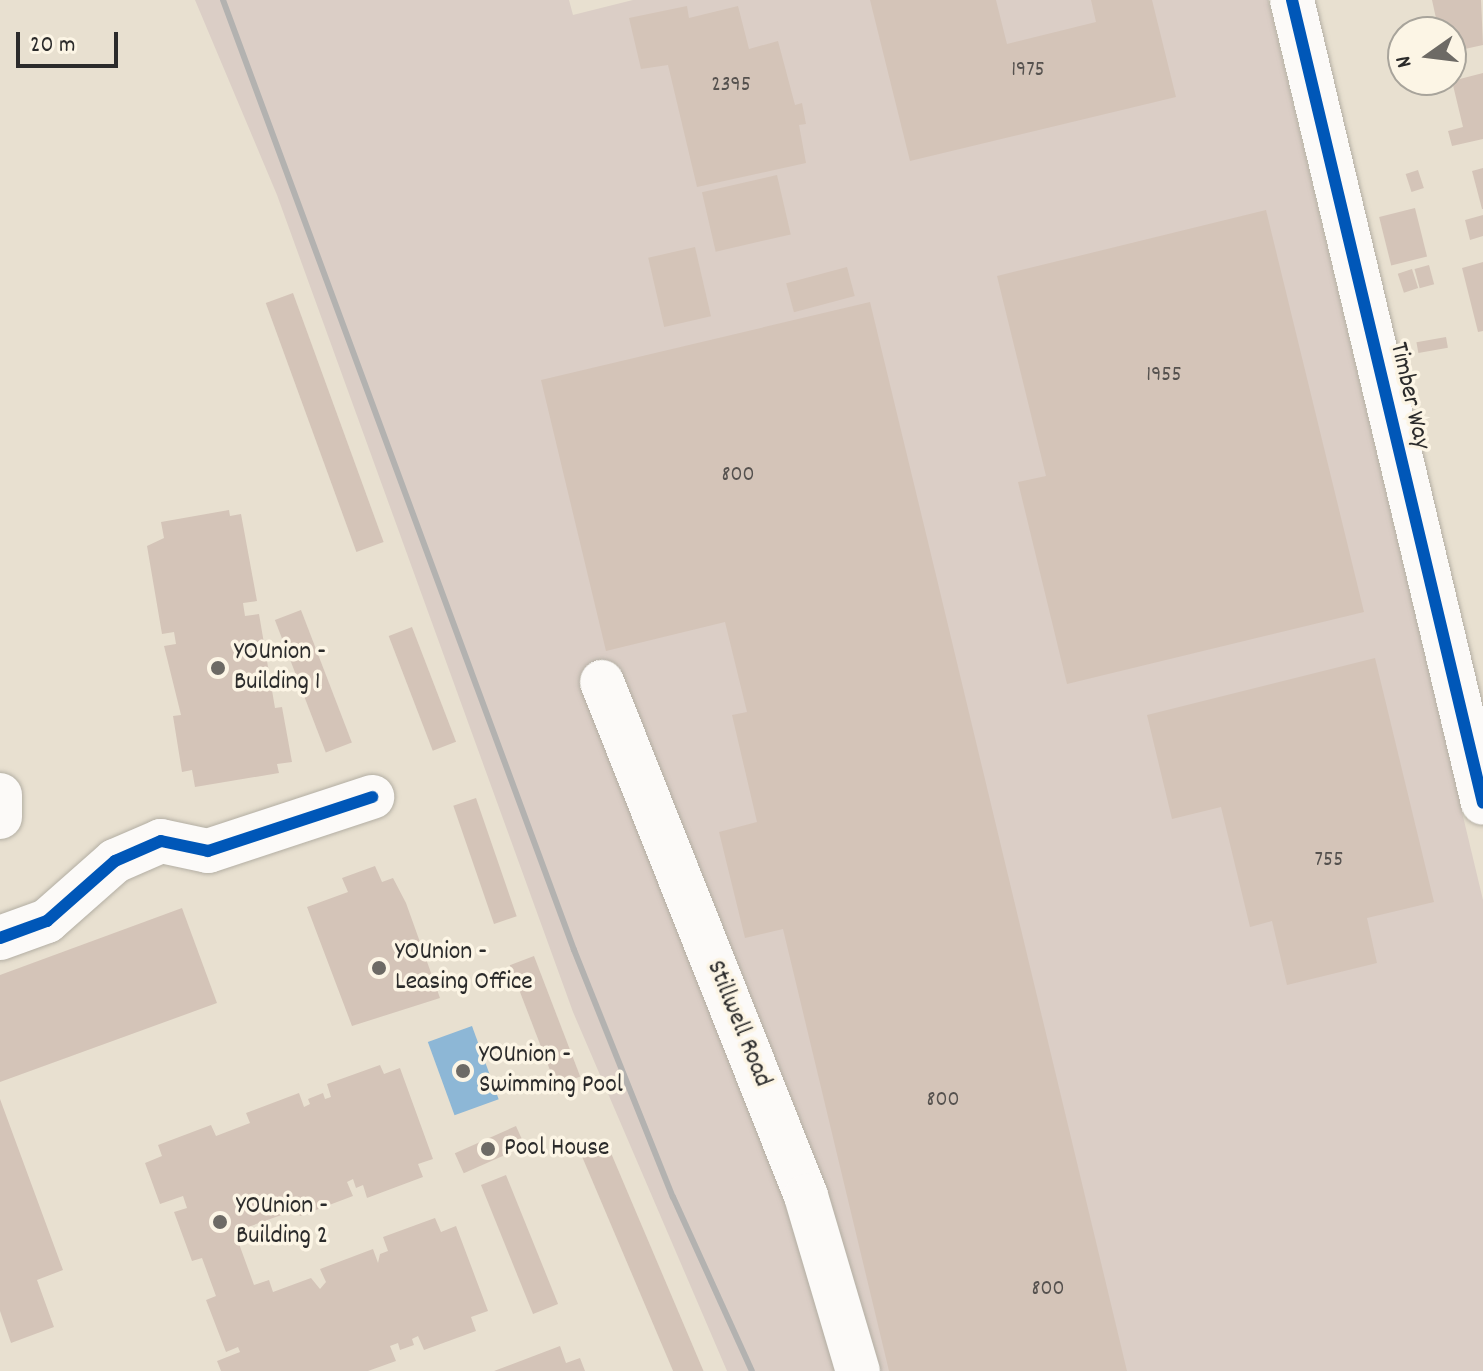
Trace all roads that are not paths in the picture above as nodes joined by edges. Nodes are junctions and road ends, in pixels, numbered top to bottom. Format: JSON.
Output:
{"nodes":[{"id":1,"x":1292,"y":0,"type":"edge"},
{"id":2,"x":602,"y":682,"type":"dead end"},
{"id":3,"x":0,"y":795,"type":"edge"},
{"id":4,"x":372,"y":797,"type":"dead end"},
{"id":5,"x":1483,"y":803,"type":"edge"},
{"id":6,"x":0,"y":817,"type":"edge"},
{"id":7,"x":0,"y":938,"type":"edge"},
{"id":8,"x":858,"y":1371,"type":"edge"}],
"edges":[{"from":1,"to":5,"type":"street","name":"Timber Way"},
{"from":2,"to":8,"type":"street","name":"Stillwell Road"},
{"from":3,"to":6,"type":"street"},
{"from":4,"to":7,"type":"street"}]}
